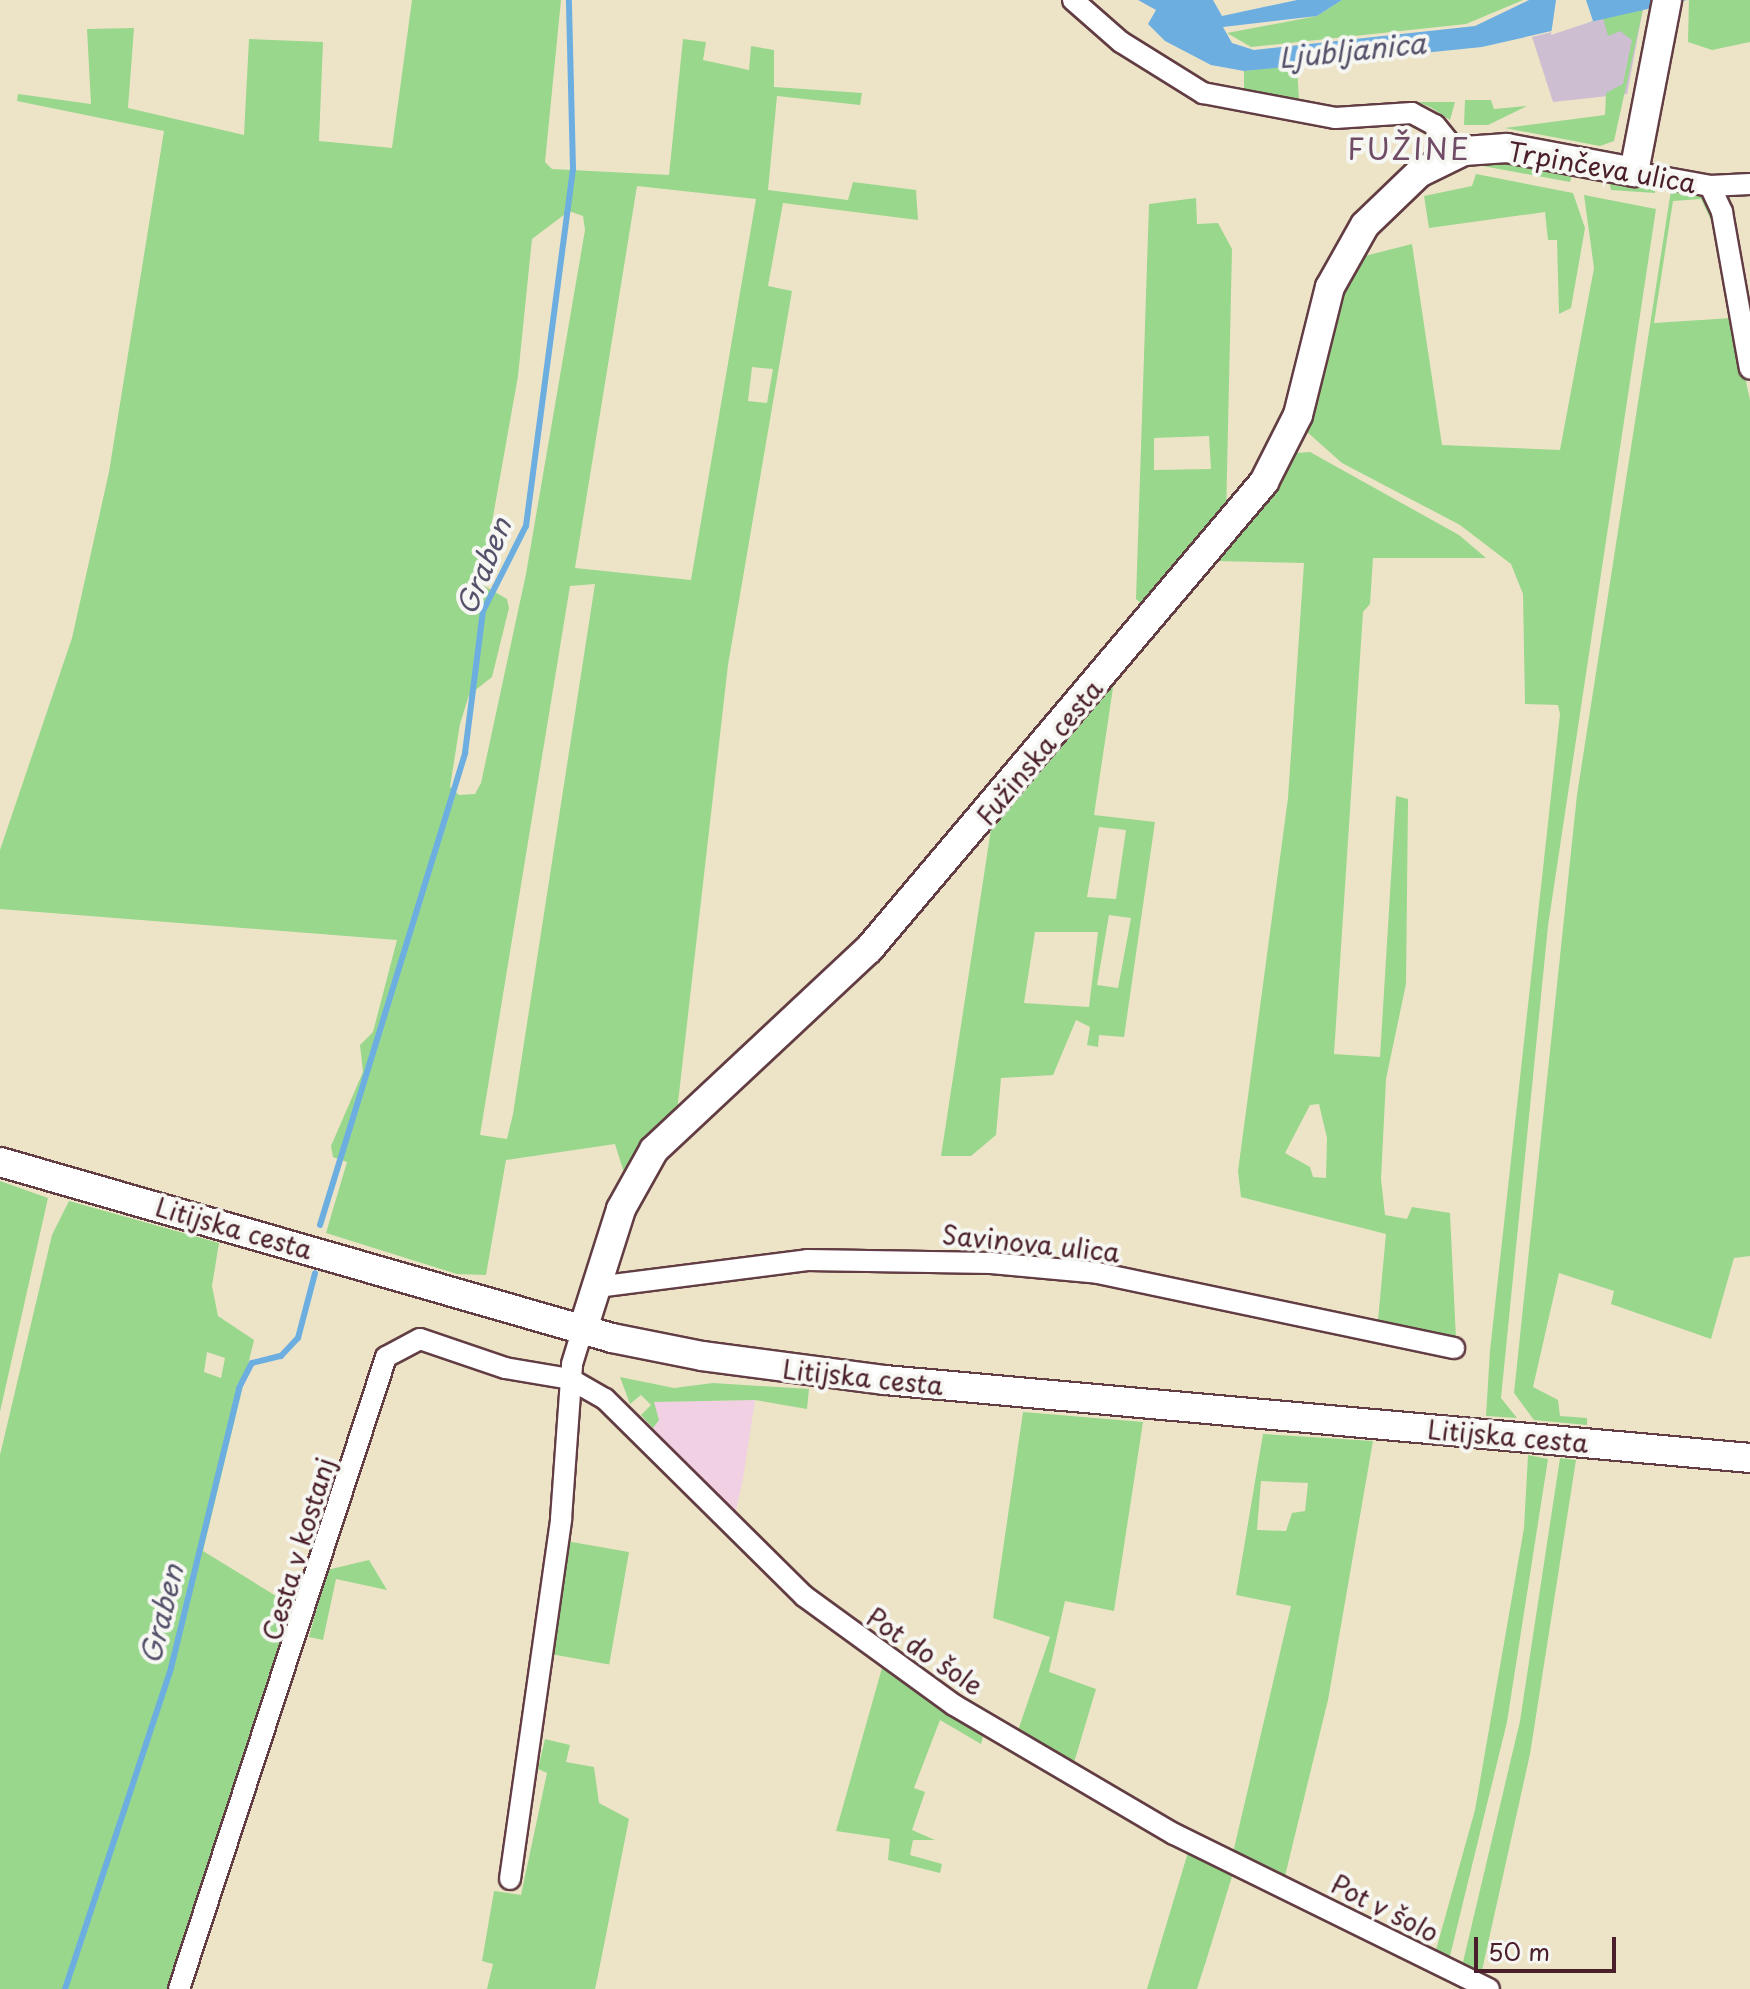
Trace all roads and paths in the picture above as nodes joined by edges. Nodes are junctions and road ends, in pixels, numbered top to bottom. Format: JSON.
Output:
{"nodes":[{"id":1,"x":1073,"y":0,"type":"edge"},
{"id":2,"x":1666,"y":8,"type":"edge"},
{"id":3,"x":1458,"y":153,"type":"junction"},
{"id":4,"x":1634,"y":172,"type":"junction"},
{"id":5,"x":1750,"y":184,"type":"edge"},
{"id":6,"x":1710,"y":186,"type":"junction"},
{"id":7,"x":1750,"y":369,"type":"edge"},
{"id":8,"x":0,"y":1162,"type":"edge"},
{"id":9,"x":597,"y":1287,"type":"junction"},
{"id":10,"x":583,"y":1329,"type":"junction"},
{"id":11,"x":1454,"y":1348,"type":"dead end"},
{"id":12,"x":570,"y":1379,"type":"junction"},
{"id":13,"x":1750,"y":1458,"type":"edge"},
{"id":14,"x":510,"y":1879,"type":"dead end"},
{"id":15,"x":1302,"y":1895,"type":"joint"},
{"id":16,"x":179,"y":1989,"type":"edge"},
{"id":17,"x":1489,"y":1989,"type":"edge"}],
"edges":[{"from":1,"to":3,"type":"street"},
{"from":2,"to":4,"type":"street"},
{"from":3,"to":4,"type":"street","name":"Trpinčeva ulica"},
{"from":3,"to":9,"type":"street","name":"Fužinska cesta"},
{"from":4,"to":6,"type":"street","name":"Trpinčeva ulica"},
{"from":5,"to":6,"type":"street","name":"Trpinčeva ulica"},
{"from":6,"to":7,"type":"street"},
{"from":8,"to":10,"type":"street","name":"Litijska cesta"},
{"from":9,"to":10,"type":"street","name":"Fužinska cesta"},
{"from":9,"to":11,"type":"street","name":"Savinova ulica"},
{"from":10,"to":12,"type":"street"},
{"from":10,"to":13,"type":"street","name":"Litijska cesta"},
{"from":12,"to":14,"type":"street"},
{"from":12,"to":15,"type":"street","name":"Pot do šole"},
{"from":12,"to":16,"type":"street","name":"Cesta v kostanj"},
{"from":15,"to":17,"type":"street","name":"Pot v šolo"}]}
